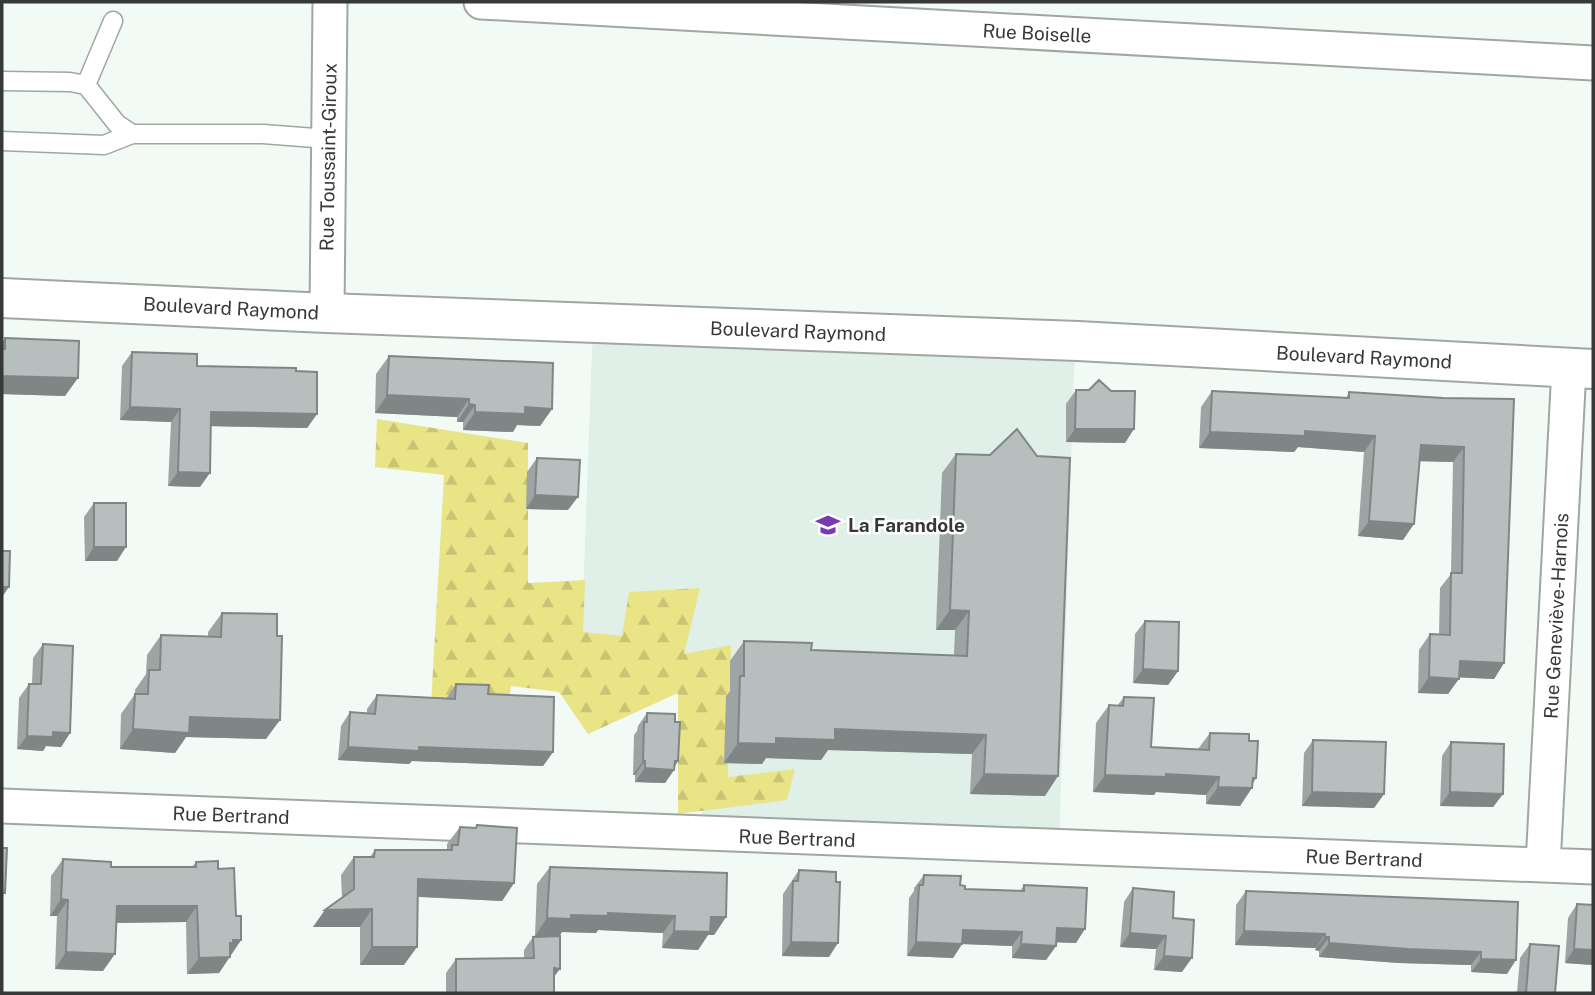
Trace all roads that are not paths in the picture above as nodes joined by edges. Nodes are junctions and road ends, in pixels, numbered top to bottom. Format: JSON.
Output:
{"nodes":[{"id":1,"x":330,"y":2,"type":"edge"},
{"id":2,"x":481,"y":2,"type":"edge"},
{"id":3,"x":113,"y":21,"type":"dead end"},
{"id":4,"x":1593,"y":64,"type":"edge"},
{"id":5,"x":2,"y":81,"type":"edge"},
{"id":6,"x":86,"y":85,"type":"junction"},
{"id":7,"x":132,"y":134,"type":"junction"},
{"id":8,"x":328,"y":139,"type":"junction"},
{"id":9,"x":2,"y":141,"type":"edge"},
{"id":10,"x":2,"y":298,"type":"edge"},
{"id":11,"x":327,"y":313,"type":"junction"},
{"id":12,"x":1581,"y":368,"type":"edge"},
{"id":13,"x":2,"y":806,"type":"edge"},
{"id":14,"x":1543,"y":865,"type":"junction"},
{"id":15,"x":1593,"y":867,"type":"edge"}],
"edges":[{"from":1,"to":8,"type":"street","name":"Rue Toussaint-Giroux"},
{"from":2,"to":4,"type":"street","name":"Rue Boiselle"},
{"from":3,"to":6,"type":"lane"},
{"from":5,"to":6,"type":"lane"},
{"from":6,"to":7,"type":"lane"},
{"from":7,"to":8,"type":"lane"},
{"from":7,"to":9,"type":"lane"},
{"from":8,"to":11,"type":"street","name":"Rue Toussaint-Giroux"},
{"from":10,"to":11,"type":"street","name":"Boulevard Raymond"},
{"from":11,"to":12,"type":"street","name":"Boulevard Raymond"},
{"from":12,"to":14,"type":"street","name":"Rue Geneviève-Harnois"},
{"from":13,"to":14,"type":"street","name":"Rue Bertrand"},
{"from":14,"to":15,"type":"street","name":"Rue Bertrand"}]}
